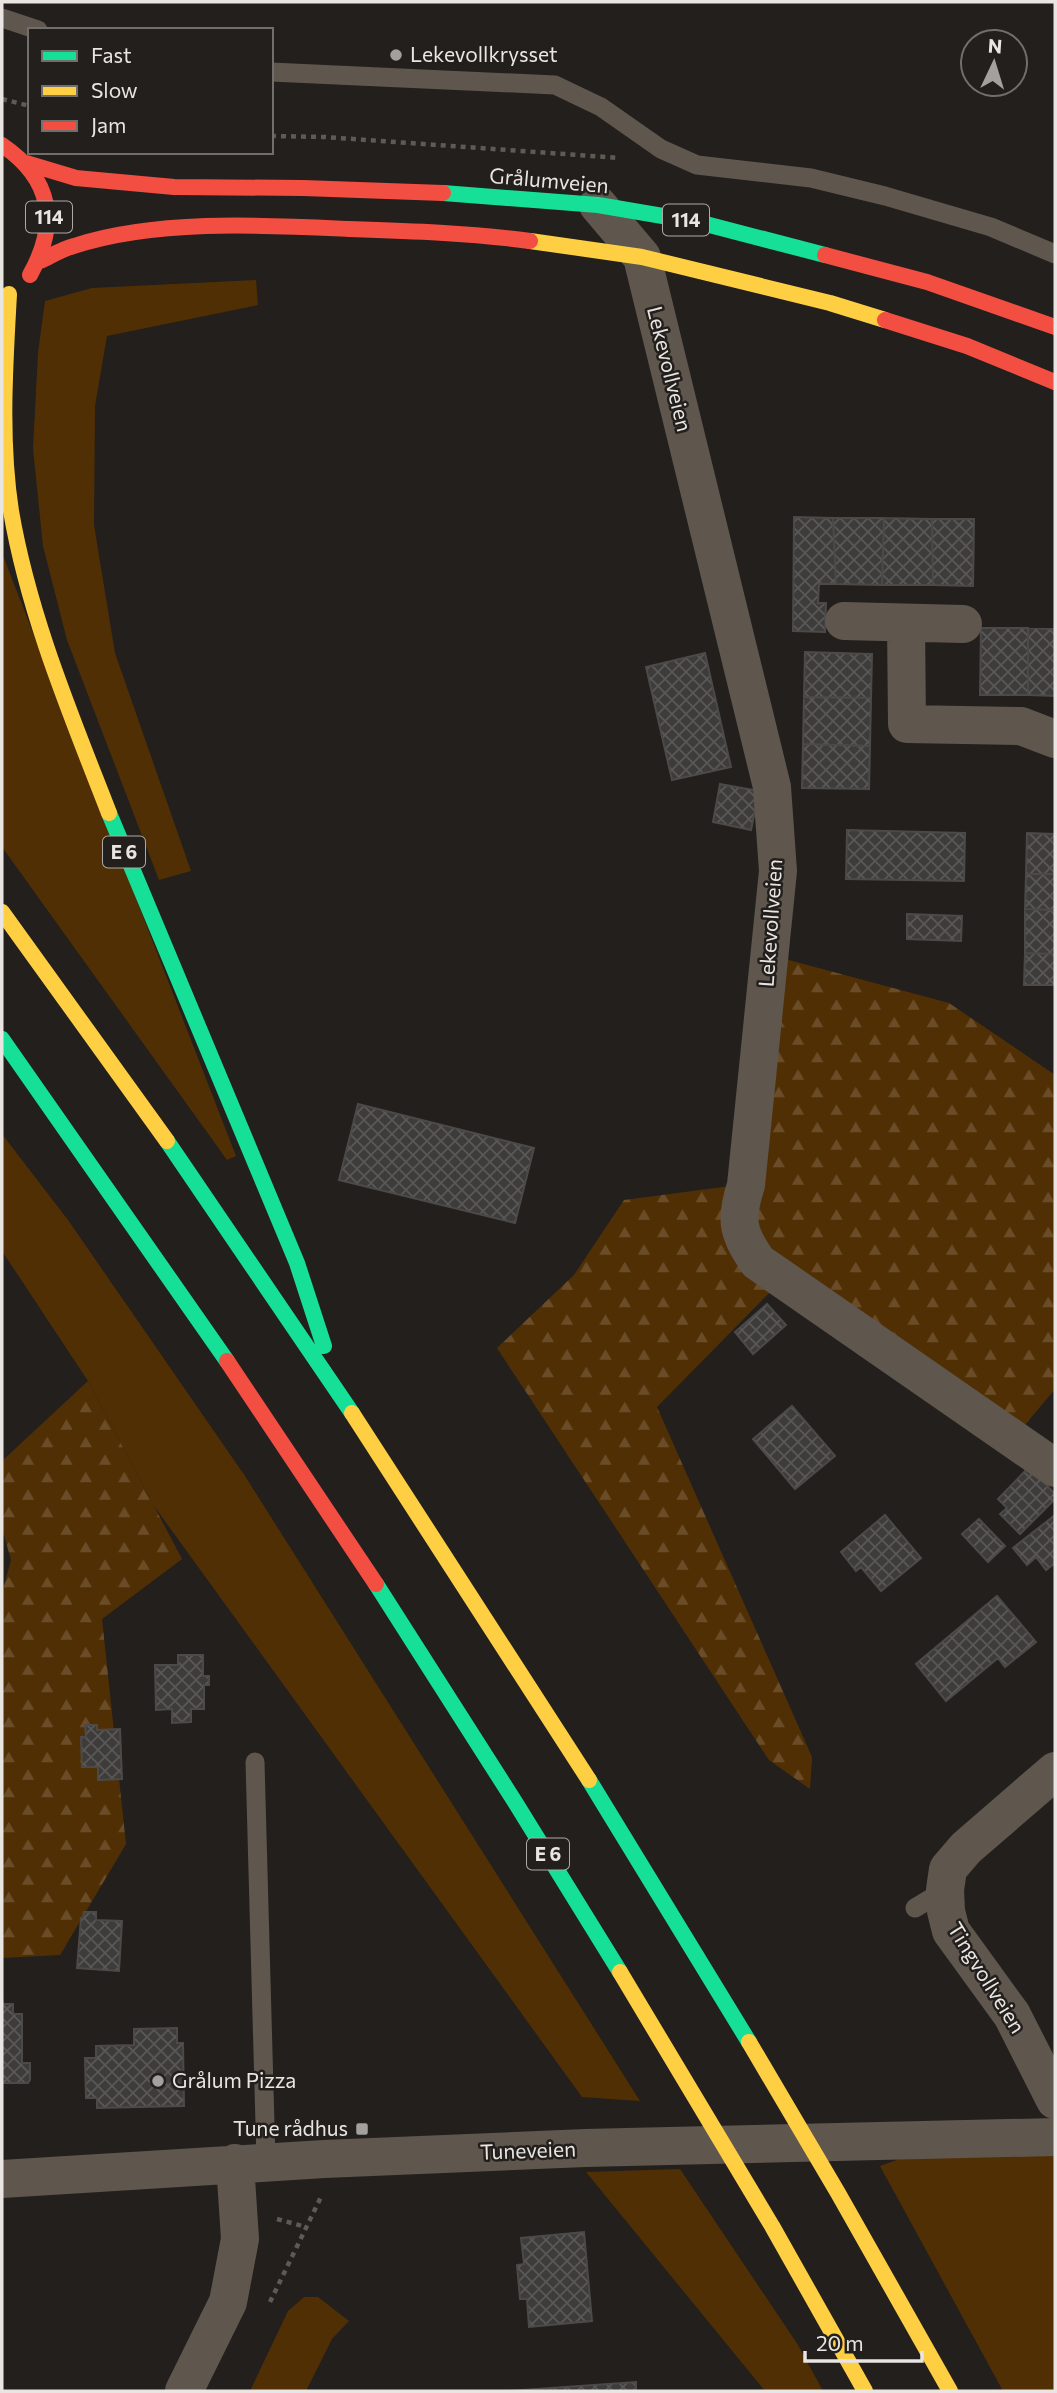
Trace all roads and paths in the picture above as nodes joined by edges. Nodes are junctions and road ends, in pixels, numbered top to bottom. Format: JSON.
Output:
{"nodes":[{"id":1,"x":2,"y":18,"type":"edge"},
{"id":2,"x":32,"y":28,"type":"edge"},
{"id":3,"x":273,"y":72,"type":"edge"},
{"id":4,"x":2,"y":99,"type":"edge"},
{"id":5,"x":28,"y":106,"type":"edge"},
{"id":6,"x":273,"y":136,"type":"edge"},
{"id":7,"x":2,"y":145,"type":"edge"},
{"id":8,"x":629,"y":159,"type":"dead end"},
{"id":9,"x":26,"y":163,"type":"junction"},
{"id":10,"x":598,"y":205,"type":"junction"},
{"id":11,"x":1055,"y":254,"type":"edge"},
{"id":12,"x":642,"y":257,"type":"junction"},
{"id":13,"x":40,"y":261,"type":"junction"},
{"id":14,"x":5,"y":296,"type":"edge"},
{"id":15,"x":1055,"y":327,"type":"edge"},
{"id":16,"x":1055,"y":382,"type":"edge"},
{"id":17,"x":844,"y":621,"type":"dead end"},
{"id":18,"x":906,"y":623,"type":"junction"},
{"id":19,"x":963,"y":624,"type":"dead end"},
{"id":20,"x":1055,"y":739,"type":"edge"},
{"id":21,"x":2,"y":912,"type":"edge"},
{"id":22,"x":2,"y":1039,"type":"edge"},
{"id":23,"x":11,"y":1082,"type":"dead end"},
{"id":24,"x":66,"y":1129,"type":"junction"},
{"id":25,"x":338,"y":1388,"type":"junction"},
{"id":26,"x":1055,"y":1468,"type":"edge"},
{"id":27,"x":255,"y":1762,"type":"dead end"},
{"id":28,"x":1055,"y":1771,"type":"edge"},
{"id":29,"x":1055,"y":2100,"type":"edge"},
{"id":30,"x":1055,"y":2137,"type":"edge"},
{"id":31,"x":324,"y":2159,"type":"junction"},
{"id":32,"x":251,"y":2162,"type":"junction"},
{"id":33,"x":2,"y":2179,"type":"edge"},
{"id":34,"x":267,"y":2309,"type":"dead end"},
{"id":35,"x":184,"y":2391,"type":"edge"},
{"id":36,"x":865,"y":2391,"type":"edge"},
{"id":37,"x":950,"y":2391,"type":"edge"}],
"edges":[{"from":1,"to":2,"type":"lane"},
{"from":3,"to":11,"type":"lane"},
{"from":4,"to":5,"type":"path"},
{"from":6,"to":8,"type":"path"},
{"from":7,"to":9,"type":"main road","number":"114"},
{"from":9,"to":10,"type":"main road","name":"Grålumveien","number":"114"},
{"from":9,"to":13,"type":"main road","number":"114"},
{"from":10,"to":12,"type":"street","name":"Lekevollveien"},
{"from":10,"to":15,"type":"main road","name":"Grålumveien","number":"114"},
{"from":12,"to":13,"type":"main road","number":"114"},
{"from":12,"to":16,"type":"main road","number":"114"},
{"from":12,"to":26,"type":"street","name":"Lekevollveien"},
{"from":13,"to":14,"type":"main road","number":"114"},
{"from":14,"to":25,"type":"main road","number":"E 6"},
{"from":17,"to":18,"type":"street"},
{"from":18,"to":19,"type":"street"},
{"from":18,"to":20,"type":"street"},
{"from":21,"to":25,"type":"main road","number":"E 6"},
{"from":22,"to":24,"type":"main road","number":"E 6"},
{"from":23,"to":24,"type":"main road","number":"E 6"},
{"from":24,"to":36,"type":"main road","number":"E 6"},
{"from":25,"to":37,"type":"main road","number":"E 6"},
{"from":27,"to":32,"type":"lane"},
{"from":28,"to":29,"type":"street","name":"Tingvollveien"},
{"from":30,"to":31,"type":"street","name":"Tuneveien"},
{"from":31,"to":32,"type":"street","name":"Tuneveien"},
{"from":31,"to":34,"type":"path"},
{"from":32,"to":33,"type":"street","name":"Tuneveien"},
{"from":32,"to":35,"type":"street"}]}
